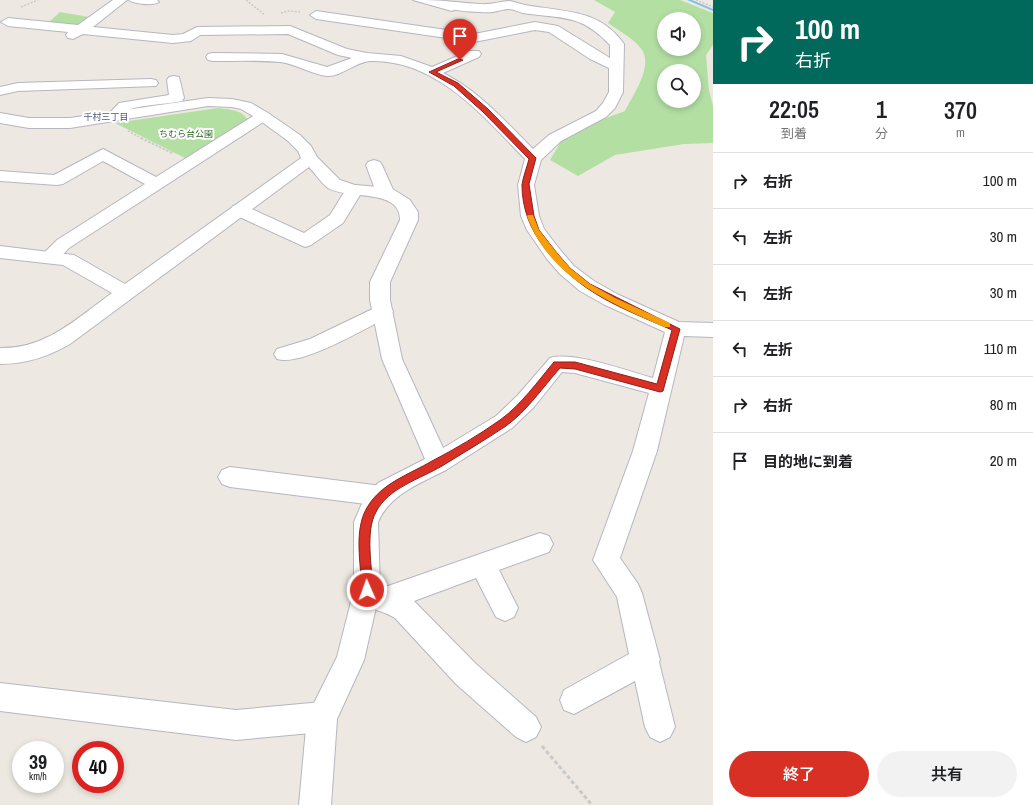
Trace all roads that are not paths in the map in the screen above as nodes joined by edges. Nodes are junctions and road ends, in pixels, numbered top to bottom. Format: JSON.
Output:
{"nodes":[{"id":1,"x":101,"y":0,"type":"edge"},
{"id":2,"x":133,"y":0,"type":"edge"},
{"id":3,"x":417,"y":0,"type":"edge"},
{"id":4,"x":431,"y":0,"type":"edge"},
{"id":5,"x":119,"y":1,"type":"edge"},
{"id":6,"x":155,"y":2,"type":"dead end"},
{"id":7,"x":508,"y":3,"type":"edge"},
{"id":8,"x":493,"y":8,"type":"junction"},
{"id":9,"x":316,"y":15,"type":"dead end"},
{"id":10,"x":273,"y":17,"type":"road end"},
{"id":11,"x":8,"y":22,"type":"dead end"},
{"id":12,"x":290,"y":30,"type":"junction"},
{"id":13,"x":74,"y":34,"type":"junction"},
{"id":14,"x":186,"y":38,"type":"junction"},
{"id":15,"x":474,"y":54,"type":"dead end"},
{"id":16,"x":367,"y":57,"type":"junction"},
{"id":17,"x":616,"y":66,"type":"junction"},
{"id":18,"x":432,"y":72,"type":"junction"},
{"id":19,"x":174,"y":80,"type":"dead end"},
{"id":20,"x":151,"y":83,"type":"dead end"},
{"id":21,"x":0,"y":91,"type":"edge"},
{"id":22,"x":264,"y":116,"type":"junction"},
{"id":23,"x":109,"y":117,"type":"junction"},
{"id":24,"x":0,"y":118,"type":"edge"},
{"id":25,"x":533,"y":158,"type":"junction"},
{"id":26,"x":310,"y":159,"type":"junction"},
{"id":27,"x":374,"y":165,"type":"dead end"},
{"id":28,"x":0,"y":176,"type":"edge"},
{"id":29,"x":157,"y":184,"type":"junction"},
{"id":30,"x":354,"y":190,"type":"junction"},
{"id":31,"x":385,"y":192,"type":"junction"},
{"id":32,"x":239,"y":210,"type":"junction"},
{"id":33,"x":0,"y":252,"type":"edge"},
{"id":34,"x":50,"y":256,"type":"junction"},
{"id":35,"x":126,"y":293,"type":"junction"},
{"id":36,"x":382,"y":311,"type":"junction"},
{"id":37,"x":676,"y":329,"type":"junction"},
{"id":38,"x":713,"y":330,"type":"edge"},
{"id":39,"x":284,"y":354,"type":"dead end"},
{"id":40,"x":0,"y":356,"type":"edge"},
{"id":41,"x":660,"y":388,"type":"junction"},
{"id":42,"x":438,"y":463,"type":"junction"},
{"id":43,"x":230,"y":477,"type":"dead end"},
{"id":44,"x":382,"y":496,"type":"junction"},
{"id":45,"x":540,"y":544,"type":"dead end"},
{"id":46,"x":482,"y":565,"type":"junction"},
{"id":47,"x":376,"y":598,"type":"junction"},
{"id":48,"x":505,"y":608,"type":"dead end"},
{"id":49,"x":646,"y":660,"type":"junction"},
{"id":50,"x":574,"y":700,"type":"dead end"},
{"id":51,"x":2,"y":701,"type":"edge"},
{"id":52,"x":322,"y":717,"type":"junction"},
{"id":53,"x":526,"y":727,"type":"road end"},
{"id":54,"x":660,"y":727,"type":"dead end"},
{"id":55,"x":315,"y":805,"type":"edge"}],
"edges":[{"from":1,"to":5,"type":"street"},
{"from":2,"to":6,"type":"lane"},
{"from":3,"to":8,"type":"lane"},
{"from":4,"to":8,"type":"street"},
{"from":5,"to":13,"type":"street"},
{"from":7,"to":8,"type":"street"},
{"from":7,"to":17,"type":"street"},
{"from":9,"to":17,"type":"street"},
{"from":10,"to":12,"type":"street"},
{"from":11,"to":13,"type":"street"},
{"from":12,"to":14,"type":"street"},
{"from":12,"to":16,"type":"street"},
{"from":13,"to":14,"type":"street"},
{"from":14,"to":16,"type":"street"},
{"from":15,"to":18,"type":"street"},
{"from":16,"to":18,"type":"street"},
{"from":17,"to":25,"type":"street"},
{"from":18,"to":25,"type":"street"},
{"from":19,"to":23,"type":"street"},
{"from":20,"to":21,"type":"street"},
{"from":22,"to":23,"type":"street"},
{"from":22,"to":26,"type":"street"},
{"from":22,"to":29,"type":"street"},
{"from":23,"to":24,"type":"street"},
{"from":25,"to":37,"type":"street"},
{"from":26,"to":30,"type":"street"},
{"from":26,"to":32,"type":"street"},
{"from":27,"to":31,"type":"street"},
{"from":28,"to":29,"type":"street"},
{"from":29,"to":34,"type":"street"},
{"from":30,"to":31,"type":"street"},
{"from":30,"to":32,"type":"street"},
{"from":31,"to":36,"type":"street"},
{"from":32,"to":35,"type":"street"},
{"from":33,"to":34,"type":"street"},
{"from":34,"to":35,"type":"street"},
{"from":35,"to":40,"type":"street"},
{"from":36,"to":39,"type":"street"},
{"from":36,"to":42,"type":"street"},
{"from":37,"to":38,"type":"street"},
{"from":37,"to":41,"type":"street"},
{"from":41,"to":42,"type":"street"},
{"from":41,"to":49,"type":"street"},
{"from":42,"to":44,"type":"street"},
{"from":43,"to":44,"type":"street"},
{"from":44,"to":47,"type":"street"},
{"from":45,"to":46,"type":"street"},
{"from":46,"to":47,"type":"street"},
{"from":46,"to":48,"type":"street"},
{"from":47,"to":52,"type":"street"},
{"from":47,"to":53,"type":"street"},
{"from":49,"to":50,"type":"street"},
{"from":49,"to":54,"type":"street"},
{"from":51,"to":52,"type":"street"},
{"from":52,"to":55,"type":"street"}]}
